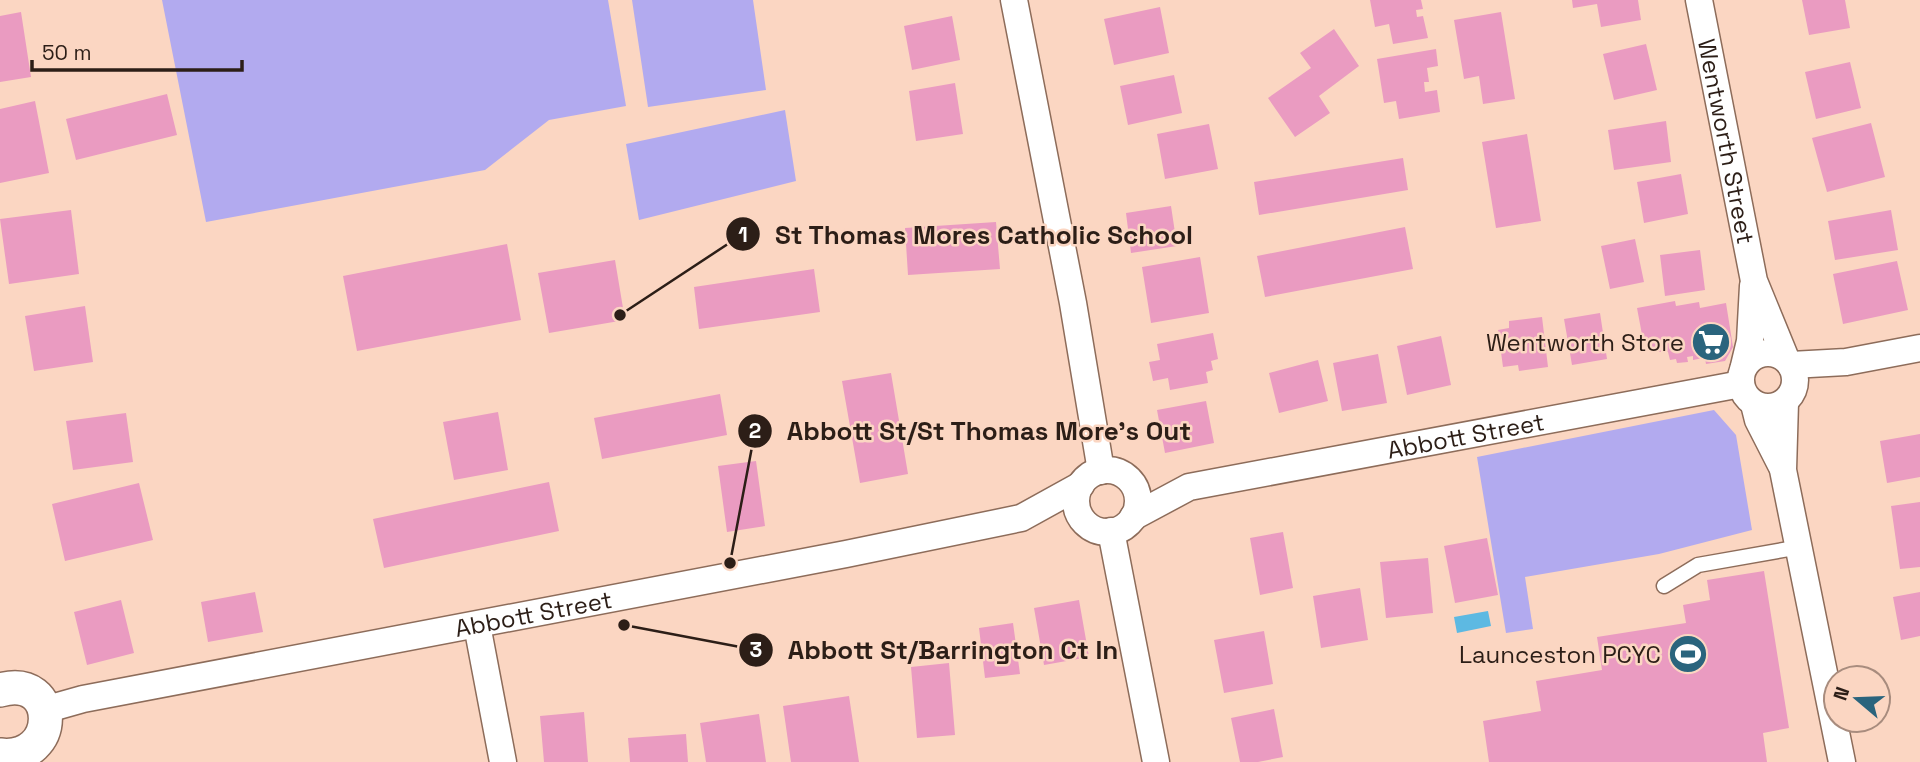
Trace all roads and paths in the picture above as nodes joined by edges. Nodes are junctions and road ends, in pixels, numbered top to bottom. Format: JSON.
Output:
{"nodes":[{"id":1,"x":1014,"y":0,"type":"edge"},
{"id":2,"x":1699,"y":0,"type":"edge"},
{"id":3,"x":1754,"y":281,"type":"junction"},
{"id":4,"x":1920,"y":348,"type":"edge"},
{"id":5,"x":1789,"y":379,"type":"junction"},
{"id":6,"x":1746,"y":385,"type":"junction"},
{"id":7,"x":1783,"y":470,"type":"junction"},
{"id":8,"x":1091,"y":478,"type":"junction"},
{"id":9,"x":1128,"y":478,"type":"junction"},
{"id":10,"x":1189,"y":487,"type":"junction"},
{"id":11,"x":1133,"y":517,"type":"junction"},
{"id":12,"x":1021,"y":518,"type":"junction"},
{"id":13,"x":1099,"y":528,"type":"junction"},
{"id":14,"x":1800,"y":547,"type":"junction"},
{"id":15,"x":1664,"y":586,"type":"dead end"},
{"id":16,"x":477,"y":625,"type":"junction"},
{"id":17,"x":1,"y":685,"type":"edge"},
{"id":18,"x":44,"y":710,"type":"junction"},
{"id":19,"x":13,"y":758,"type":"edge"},
{"id":20,"x":503,"y":762,"type":"edge"},
{"id":21,"x":1156,"y":762,"type":"edge"},
{"id":22,"x":1842,"y":762,"type":"edge"}],
"edges":[{"from":1,"to":8,"type":"street"},
{"from":2,"to":3,"type":"street","name":"Wentworth Street"},
{"from":3,"to":5,"type":"street","name":"Wentworth Street"},
{"from":3,"to":6,"type":"street","name":"Wentworth Street"},
{"from":4,"to":5,"type":"street"},
{"from":5,"to":6,"type":"street"},
{"from":5,"to":6,"type":"street"},
{"from":5,"to":7,"type":"street","name":"Wentworth Street"},
{"from":6,"to":7,"type":"street","name":"Wentworth Street"},
{"from":6,"to":10,"type":"street","name":"Abbott Street"},
{"from":7,"to":14,"type":"street","name":"Wentworth Street"},
{"from":8,"to":9,"type":"street"},
{"from":8,"to":12,"type":"street","name":"Abbott Street"},
{"from":8,"to":13,"type":"street"},
{"from":9,"to":10,"type":"street","name":"Abbott Street"},
{"from":9,"to":11,"type":"street"},
{"from":10,"to":11,"type":"street","name":"Abbott Street"},
{"from":11,"to":13,"type":"street"},
{"from":12,"to":13,"type":"street","name":"Abbott Street"},
{"from":12,"to":16,"type":"street","name":"Abbott Street"},
{"from":13,"to":21,"type":"street"},
{"from":14,"to":15,"type":"lane"},
{"from":14,"to":22,"type":"street","name":"Wentworth Street"},
{"from":16,"to":18,"type":"street","name":"Abbott Street"},
{"from":16,"to":20,"type":"street"},
{"from":17,"to":18,"type":"street"},
{"from":18,"to":19,"type":"street"}]}
